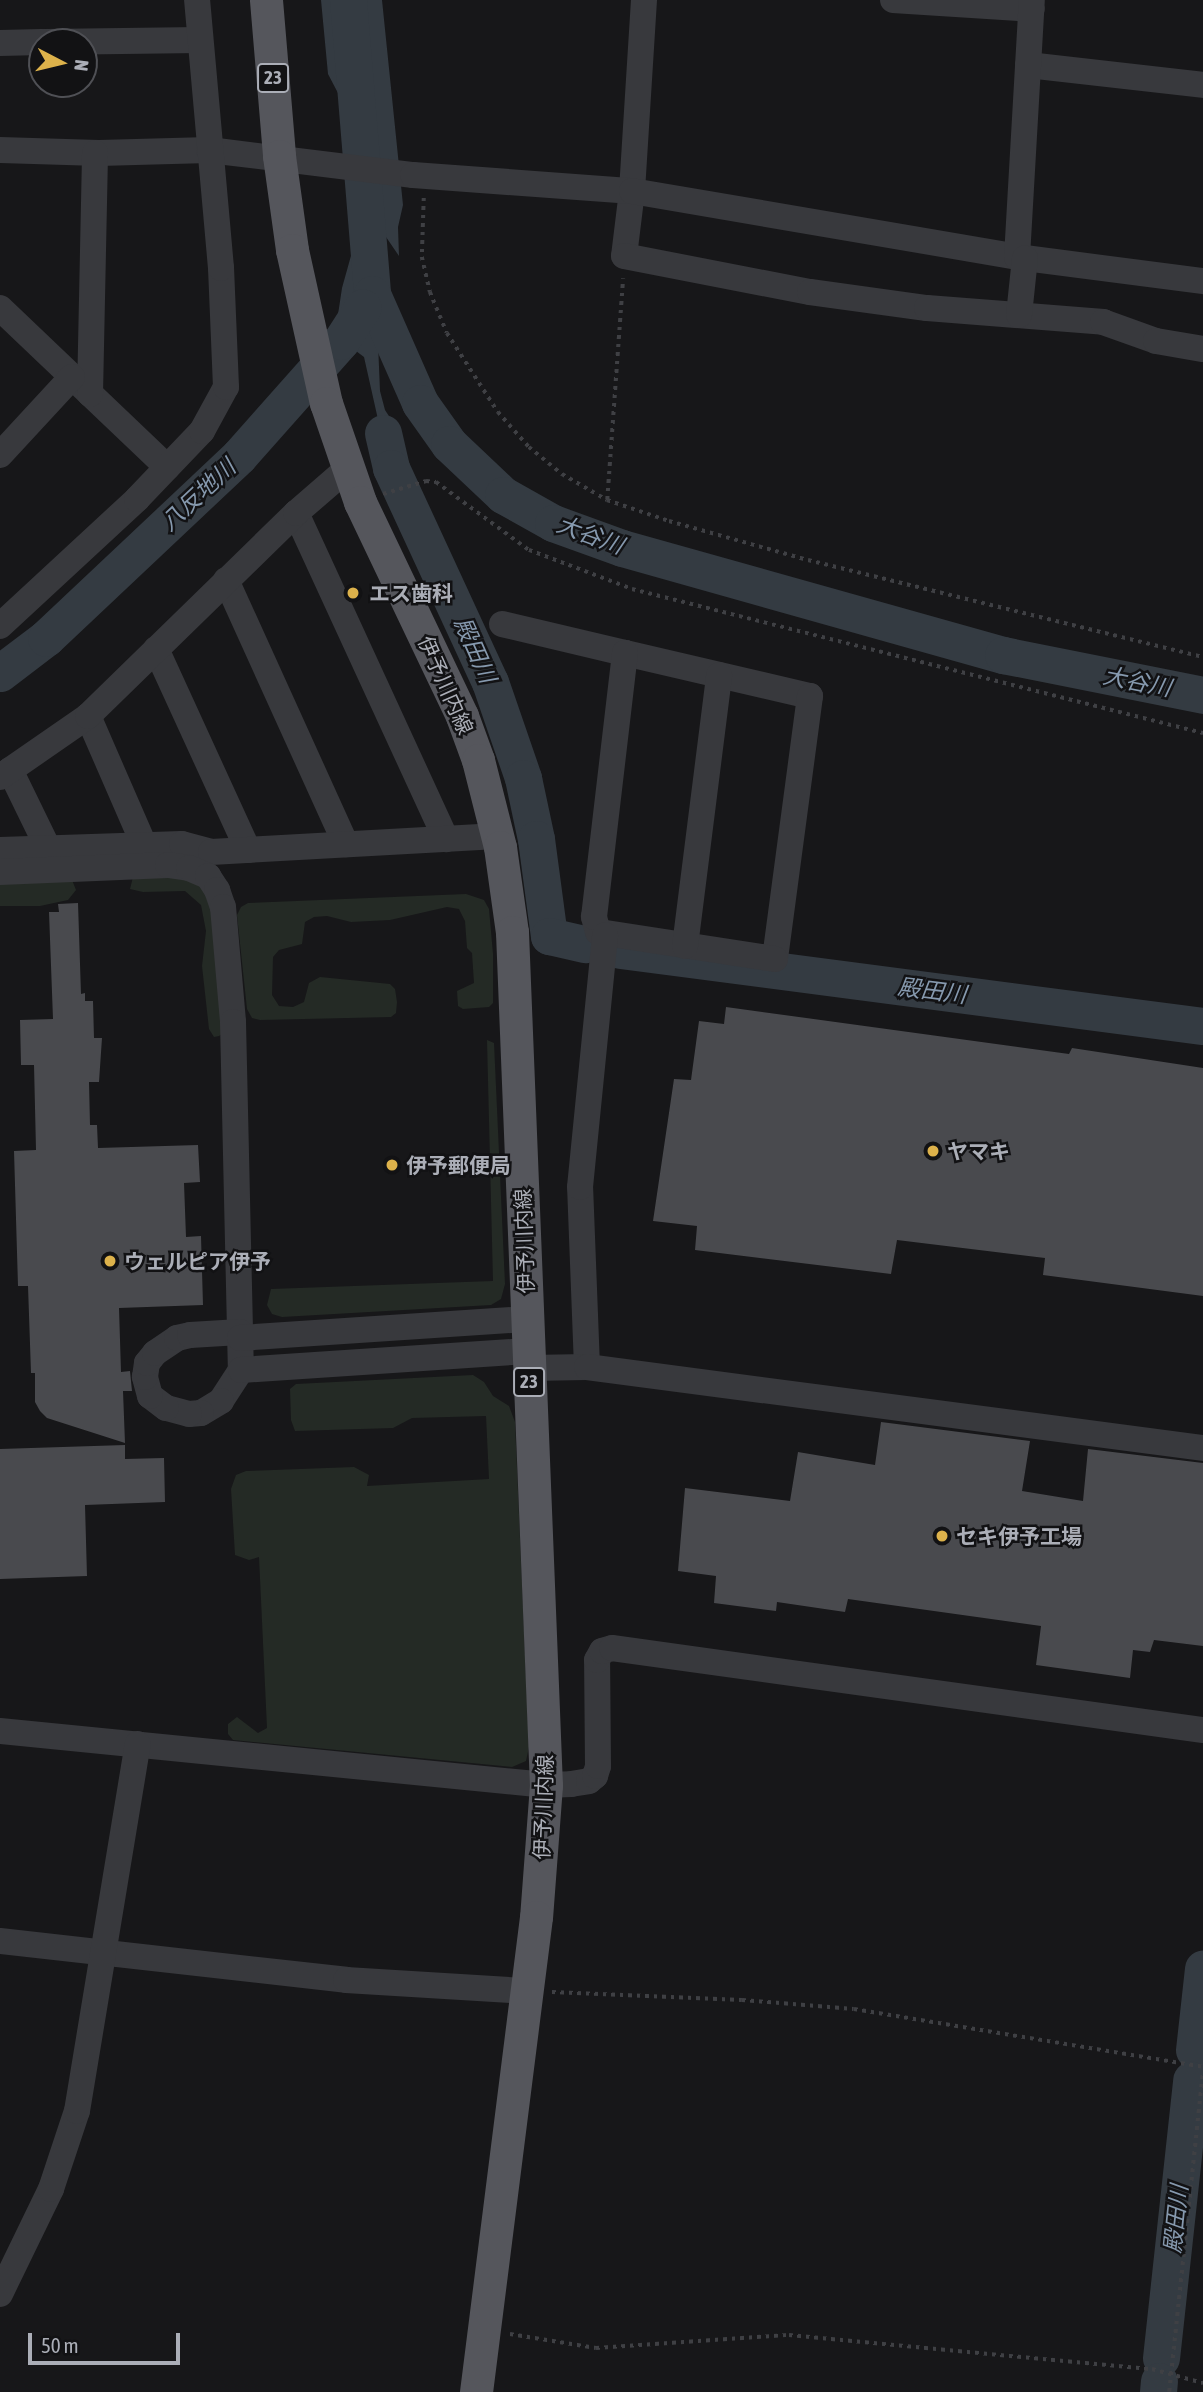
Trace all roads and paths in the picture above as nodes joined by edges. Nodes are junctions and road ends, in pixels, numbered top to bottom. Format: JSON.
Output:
{"nodes":[{"id":1,"x":197,"y":0,"type":"edge"},
{"id":2,"x":266,"y":0,"type":"edge"},
{"id":3,"x":644,"y":0,"type":"edge"},
{"id":4,"x":893,"y":0,"type":"edge"},
{"id":5,"x":1032,"y":4,"type":"edge"},
{"id":6,"x":200,"y":40,"type":"junction"},
{"id":7,"x":98,"y":41,"type":"edge"},
{"id":8,"x":28,"y":42,"type":"edge"},
{"id":9,"x":0,"y":43,"type":"edge"},
{"id":10,"x":1028,"y":65,"type":"junction"},
{"id":11,"x":1203,"y":85,"type":"edge"},
{"id":12,"x":0,"y":150,"type":"edge"},
{"id":13,"x":209,"y":150,"type":"junction"},
{"id":14,"x":95,"y":153,"type":"junction"},
{"id":15,"x":293,"y":159,"type":"junction"},
{"id":16,"x":419,"y":175,"type":"junction"},
{"id":17,"x":632,"y":191,"type":"junction"},
{"id":18,"x":624,"y":256,"type":"junction"},
{"id":19,"x":1021,"y":258,"type":"junction"},
{"id":20,"x":1203,"y":281,"type":"edge"},
{"id":21,"x":0,"y":308,"type":"edge"},
{"id":22,"x":1020,"y":315,"type":"junction"},
{"id":23,"x":1203,"y":349,"type":"edge"},
{"id":24,"x":81,"y":385,"type":"junction"},
{"id":25,"x":0,"y":455,"type":"edge"},
{"id":26,"x":167,"y":467,"type":"junction"},
{"id":27,"x":348,"y":468,"type":"junction"},
{"id":28,"x":607,"y":500,"type":"junction"},
{"id":29,"x":360,"y":502,"type":"junction"},
{"id":30,"x":296,"y":513,"type":"junction"},
{"id":31,"x":226,"y":580,"type":"junction"},
{"id":32,"x":502,"y":624,"type":"dead end"},
{"id":33,"x":0,"y":626,"type":"edge"},
{"id":34,"x":156,"y":649,"type":"junction"},
{"id":35,"x":625,"y":653,"type":"junction"},
{"id":36,"x":1203,"y":657,"type":"edge"},
{"id":37,"x":719,"y":675,"type":"junction"},
{"id":38,"x":88,"y":716,"type":"junction"},
{"id":39,"x":1203,"y":733,"type":"edge"},
{"id":40,"x":5,"y":774,"type":"edge"},
{"id":41,"x":498,"y":836,"type":"junction"},
{"id":42,"x":446,"y":839,"type":"junction"},
{"id":43,"x":144,"y":845,"type":"junction"},
{"id":44,"x":346,"y":845,"type":"junction"},
{"id":45,"x":48,"y":848,"type":"junction"},
{"id":46,"x":0,"y":850,"type":"edge"},
{"id":47,"x":248,"y":850,"type":"junction"},
{"id":48,"x":0,"y":872,"type":"edge"},
{"id":49,"x":605,"y":935,"type":"junction"},
{"id":50,"x":685,"y":946,"type":"junction"},
{"id":51,"x":240,"y":1335,"type":"junction"},
{"id":52,"x":528,"y":1346,"type":"junction"},
{"id":53,"x":587,"y":1367,"type":"junction"},
{"id":54,"x":241,"y":1370,"type":"junction"},
{"id":55,"x":1203,"y":1448,"type":"edge"},
{"id":56,"x":1203,"y":1730,"type":"edge"},
{"id":57,"x":0,"y":1731,"type":"edge"},
{"id":58,"x":138,"y":1744,"type":"junction"},
{"id":59,"x":546,"y":1785,"type":"junction"},
{"id":60,"x":0,"y":1941,"type":"edge"},
{"id":61,"x":102,"y":1955,"type":"junction"},
{"id":62,"x":528,"y":1991,"type":"junction"},
{"id":63,"x":1203,"y":2069,"type":"edge"},
{"id":64,"x":0,"y":2294,"type":"edge"},
{"id":65,"x":484,"y":2329,"type":"junction"},
{"id":66,"x":1171,"y":2375,"type":"junction"},
{"id":67,"x":1203,"y":2383,"type":"edge"},
{"id":68,"x":476,"y":2392,"type":"edge"},
{"id":69,"x":1169,"y":2392,"type":"edge"}],
"edges":[{"from":1,"to":6,"type":"street"},
{"from":2,"to":15,"type":"main road","name":"伊予川内線","number":"23"},
{"from":3,"to":17,"type":"street"},
{"from":4,"to":5,"type":"street"},
{"from":5,"to":10,"type":"street"},
{"from":6,"to":7,"type":"street"},
{"from":6,"to":13,"type":"street"},
{"from":8,"to":9,"type":"street"},
{"from":10,"to":11,"type":"street"},
{"from":10,"to":19,"type":"street"},
{"from":12,"to":14,"type":"street"},
{"from":13,"to":14,"type":"street"},
{"from":13,"to":15,"type":"street"},
{"from":13,"to":26,"type":"street"},
{"from":14,"to":24,"type":"street"},
{"from":15,"to":16,"type":"street"},
{"from":15,"to":27,"type":"main road","name":"伊予川内線","number":"23"},
{"from":16,"to":17,"type":"street"},
{"from":16,"to":28,"type":"path"},
{"from":17,"to":18,"type":"street"},
{"from":17,"to":19,"type":"street"},
{"from":18,"to":22,"type":"street"},
{"from":18,"to":28,"type":"path"},
{"from":19,"to":20,"type":"street"},
{"from":19,"to":22,"type":"street"},
{"from":21,"to":24,"type":"street"},
{"from":22,"to":23,"type":"street"},
{"from":24,"to":25,"type":"street"},
{"from":24,"to":26,"type":"street"},
{"from":26,"to":33,"type":"street"},
{"from":27,"to":29,"type":"main road","name":"伊予川内線","number":"23"},
{"from":27,"to":30,"type":"street"},
{"from":28,"to":36,"type":"path"},
{"from":29,"to":39,"type":"path"},
{"from":29,"to":41,"type":"main road","name":"伊予川内線","number":"23"},
{"from":30,"to":31,"type":"street"},
{"from":30,"to":42,"type":"street"},
{"from":31,"to":34,"type":"street"},
{"from":31,"to":44,"type":"street"},
{"from":32,"to":35,"type":"street"},
{"from":34,"to":38,"type":"street"},
{"from":34,"to":47,"type":"street"},
{"from":35,"to":37,"type":"street"},
{"from":35,"to":49,"type":"street"},
{"from":37,"to":50,"type":"street"},
{"from":37,"to":50,"type":"street"},
{"from":38,"to":40,"type":"street"},
{"from":38,"to":43,"type":"street"},
{"from":40,"to":45,"type":"street"},
{"from":41,"to":42,"type":"street"},
{"from":41,"to":52,"type":"main road","name":"伊予川内線","number":"23"},
{"from":42,"to":44,"type":"street"},
{"from":43,"to":45,"type":"street"},
{"from":43,"to":47,"type":"street"},
{"from":44,"to":47,"type":"street"},
{"from":45,"to":46,"type":"street"},
{"from":48,"to":51,"type":"street"},
{"from":49,"to":50,"type":"street"},
{"from":49,"to":53,"type":"street"},
{"from":51,"to":52,"type":"street"},
{"from":51,"to":54,"type":"street"},
{"from":51,"to":54,"type":"street"},
{"from":52,"to":53,"type":"street"},
{"from":52,"to":54,"type":"street"},
{"from":52,"to":59,"type":"main road","name":"伊予川内線","number":"23"},
{"from":53,"to":55,"type":"street"},
{"from":56,"to":59,"type":"street"},
{"from":57,"to":58,"type":"street"},
{"from":58,"to":59,"type":"street"},
{"from":58,"to":61,"type":"street"},
{"from":59,"to":62,"type":"main road","name":"伊予川内線","number":"23"},
{"from":60,"to":61,"type":"street"},
{"from":61,"to":62,"type":"street"},
{"from":61,"to":64,"type":"street"},
{"from":62,"to":63,"type":"path"},
{"from":62,"to":65,"type":"main road","name":"伊予川内線","number":"23"},
{"from":63,"to":66,"type":"path"},
{"from":65,"to":66,"type":"path"},
{"from":65,"to":68,"type":"main road","name":"伊予川内線","number":"23"},
{"from":66,"to":67,"type":"path"},
{"from":66,"to":69,"type":"path"}]}
